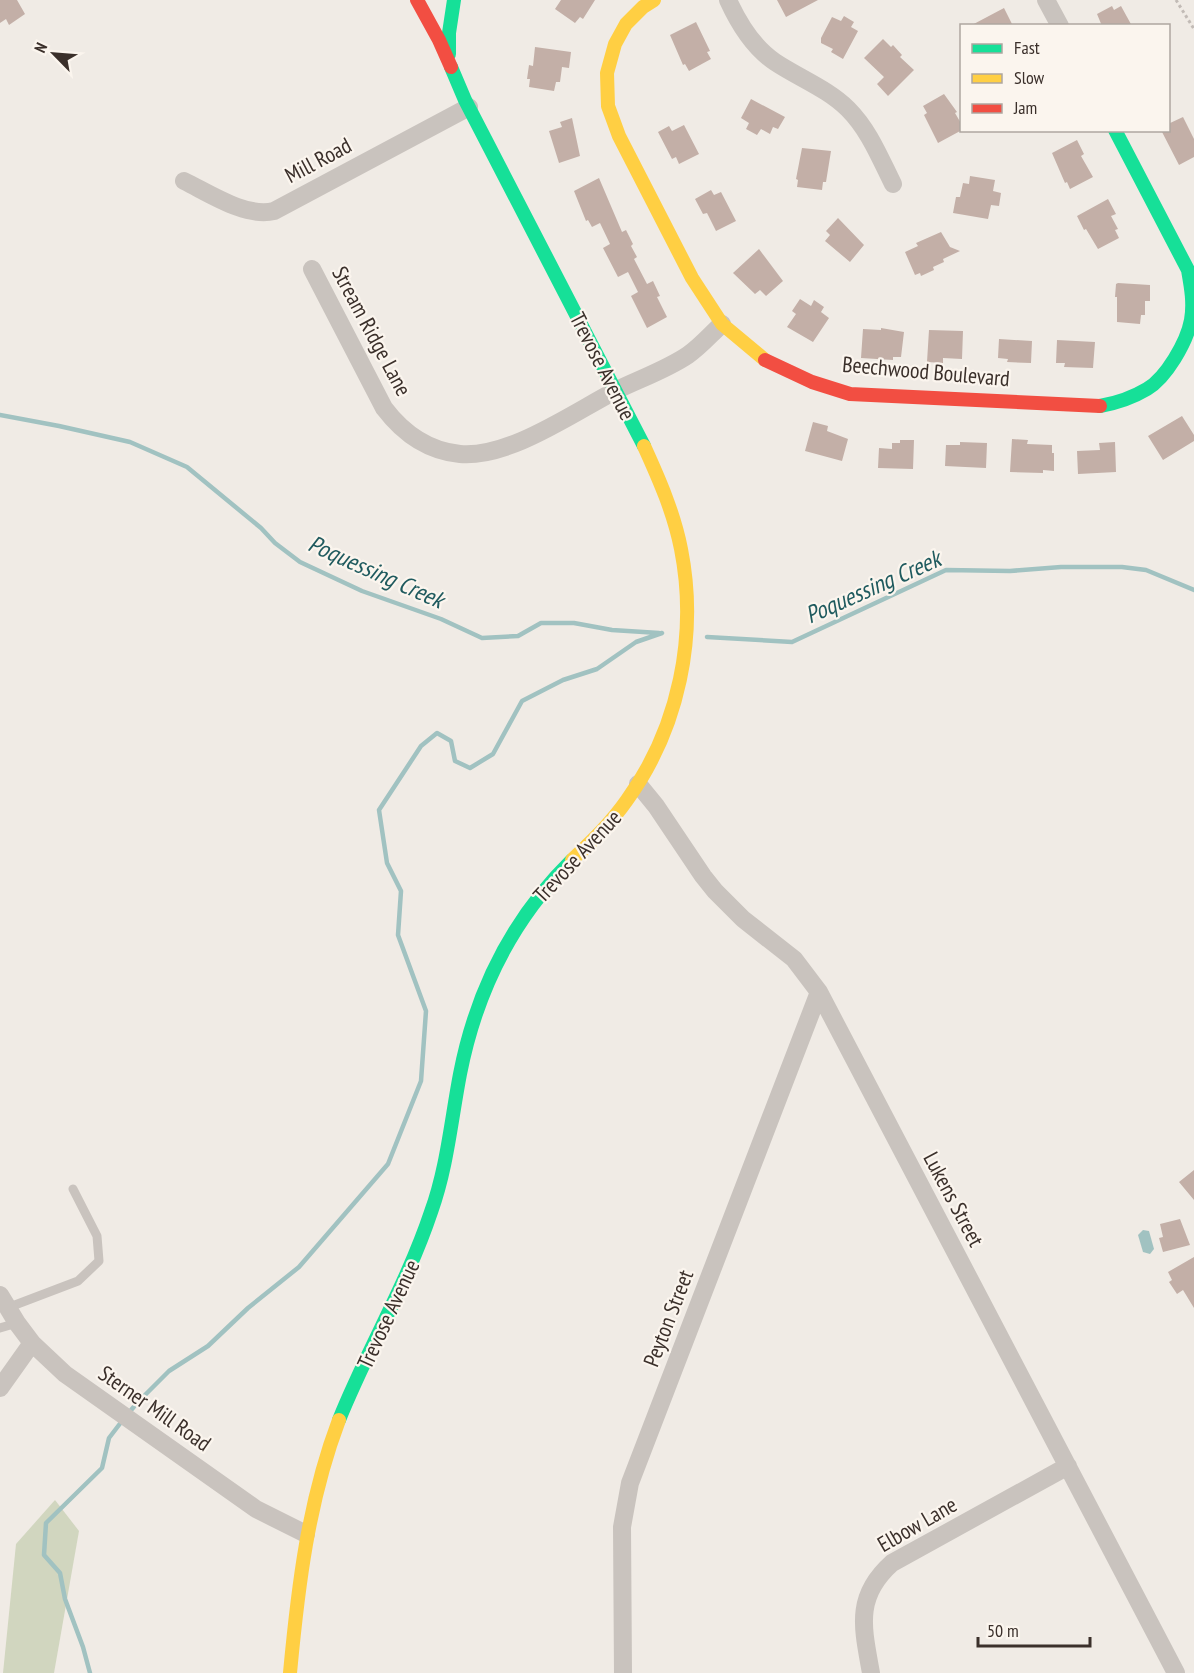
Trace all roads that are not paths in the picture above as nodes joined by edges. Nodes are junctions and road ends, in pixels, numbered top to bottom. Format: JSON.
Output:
{"nodes":[{"id":1,"x":417,"y":0,"type":"edge"},
{"id":2,"x":454,"y":0,"type":"edge"},
{"id":3,"x":654,"y":0,"type":"edge"},
{"id":4,"x":728,"y":0,"type":"edge"},
{"id":5,"x":1046,"y":0,"type":"edge"},
{"id":6,"x":1059,"y":24,"type":"edge"},
{"id":7,"x":450,"y":64,"type":"junction"},
{"id":8,"x":469,"y":106,"type":"junction"},
{"id":9,"x":1116,"y":132,"type":"edge"},
{"id":10,"x":184,"y":181,"type":"dead end"},
{"id":11,"x":892,"y":184,"type":"dead end"},
{"id":12,"x":312,"y":269,"type":"dead end"},
{"id":13,"x":722,"y":324,"type":"junction"},
{"id":14,"x":1190,"y":337,"type":"edge"},
{"id":15,"x":616,"y":391,"type":"junction"},
{"id":16,"x":638,"y":784,"type":"junction"},
{"id":17,"x":819,"y":992,"type":"junction"},
{"id":18,"x":73,"y":1189,"type":"dead end"},
{"id":19,"x":6,"y":1314,"type":"edge"},
{"id":20,"x":33,"y":1342,"type":"junction"},
{"id":21,"x":0,"y":1388,"type":"edge"},
{"id":22,"x":1068,"y":1466,"type":"junction"},
{"id":23,"x":306,"y":1534,"type":"junction"},
{"id":24,"x":290,"y":1673,"type":"edge"},
{"id":25,"x":623,"y":1673,"type":"edge"},
{"id":26,"x":871,"y":1673,"type":"edge"},
{"id":27,"x":1176,"y":1673,"type":"edge"}],
"edges":[{"from":1,"to":7,"type":"street","name":"Trevose Avenue"},
{"from":2,"to":7,"type":"street","name":"Trevose Avenue"},
{"from":3,"to":13,"type":"street","name":"Beechwood Boulevard"},
{"from":4,"to":11,"type":"street"},
{"from":5,"to":6,"type":"street"},
{"from":7,"to":8,"type":"street","name":"Trevose Avenue"},
{"from":8,"to":10,"type":"street","name":"Mill Road"},
{"from":8,"to":15,"type":"street","name":"Trevose Avenue"},
{"from":9,"to":14,"type":"street","name":"Beechwood Boulevard"},
{"from":12,"to":15,"type":"street","name":"Stream Ridge Lane"},
{"from":13,"to":14,"type":"street","name":"Beechwood Boulevard"},
{"from":13,"to":15,"type":"street","name":"Stream Ridge Lane"},
{"from":15,"to":16,"type":"street","name":"Trevose Avenue"},
{"from":16,"to":17,"type":"street","name":"Lukens Street"},
{"from":16,"to":23,"type":"street","name":"Trevose Avenue"},
{"from":17,"to":22,"type":"street","name":"Lukens Street"},
{"from":17,"to":25,"type":"street","name":"Peyton Street"},
{"from":18,"to":19,"type":"lane"},
{"from":19,"to":20,"type":"street","name":"Sterner Mill Road"},
{"from":20,"to":21,"type":"street"},
{"from":20,"to":23,"type":"street","name":"Sterner Mill Road"},
{"from":22,"to":26,"type":"street","name":"Elbow Lane"},
{"from":22,"to":27,"type":"street","name":"Lukens Street"},
{"from":23,"to":24,"type":"street","name":"Trevose Avenue"}]}
